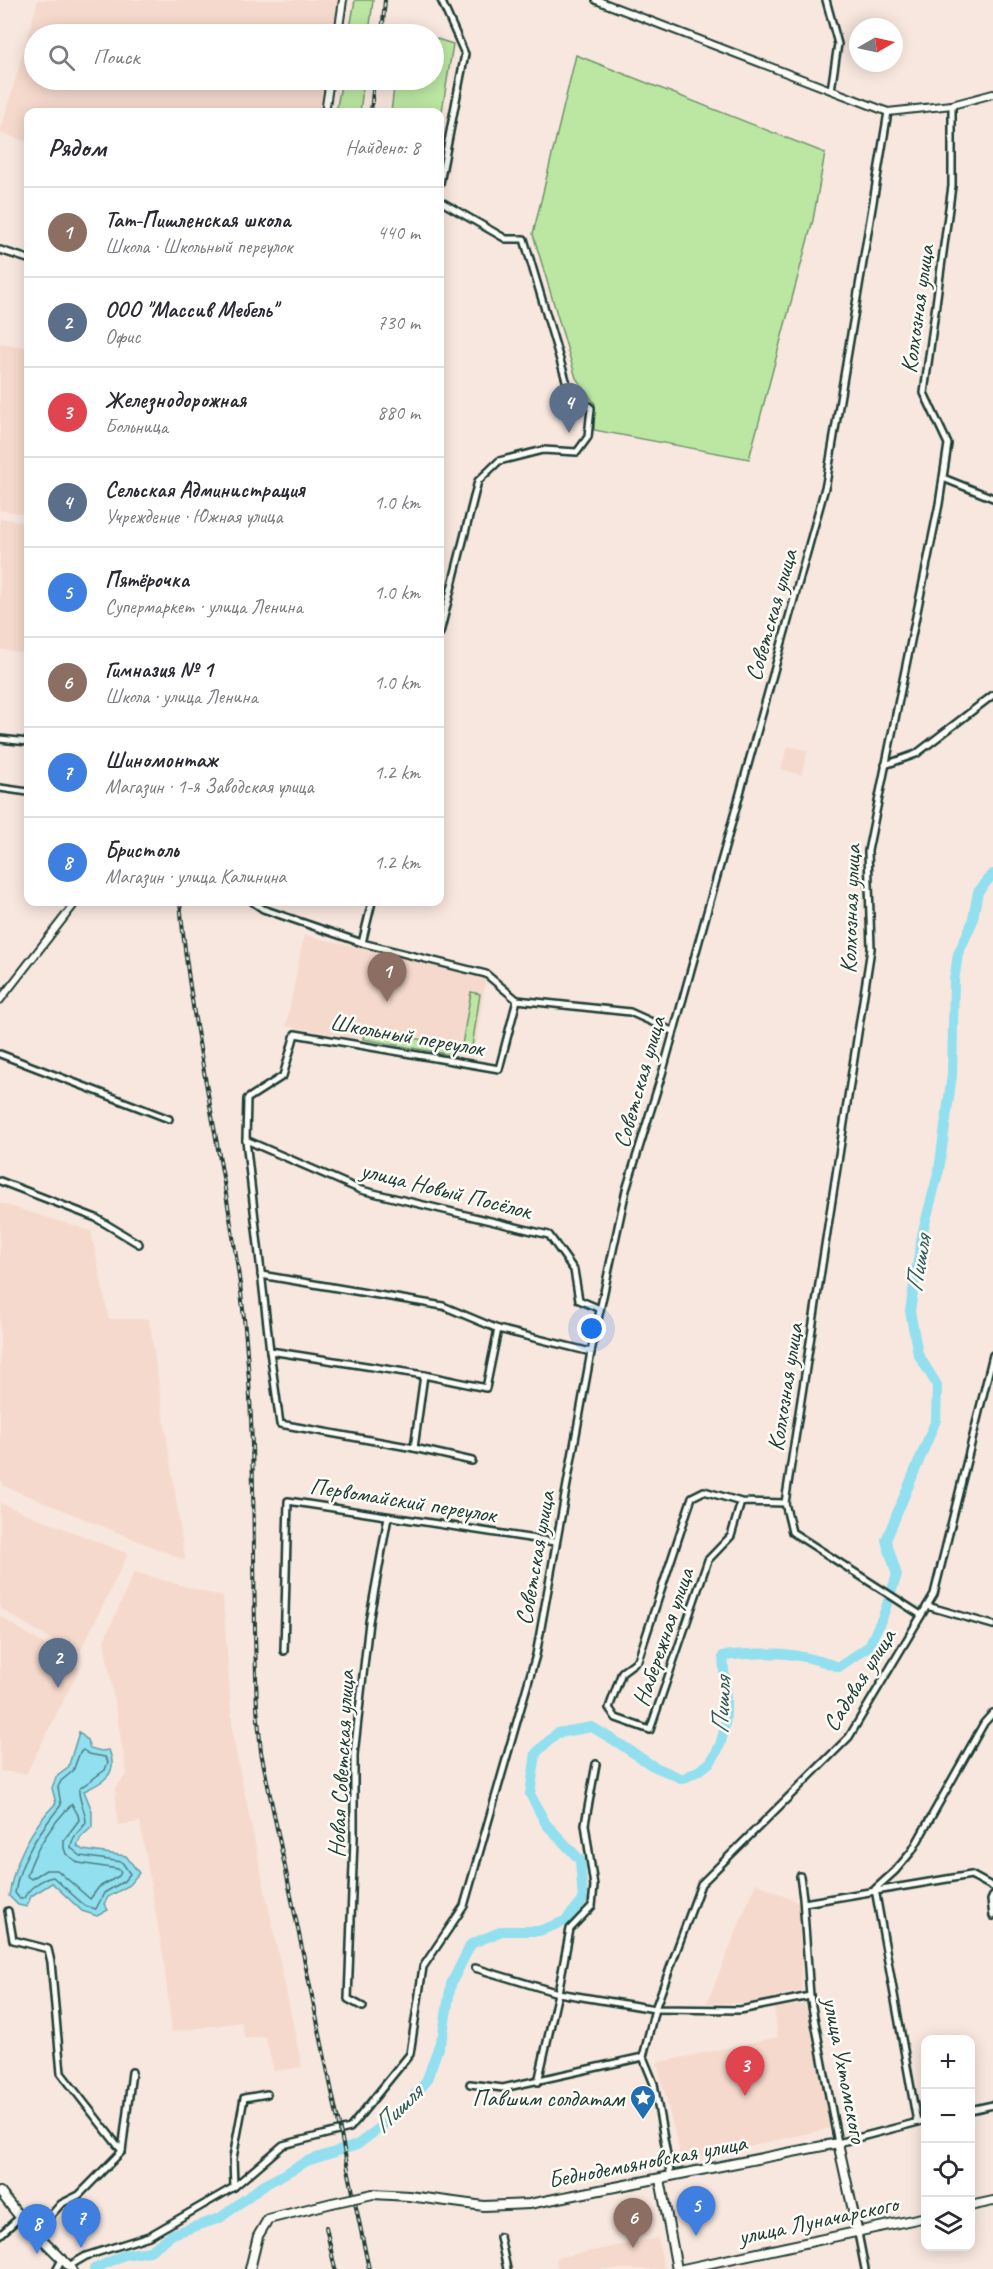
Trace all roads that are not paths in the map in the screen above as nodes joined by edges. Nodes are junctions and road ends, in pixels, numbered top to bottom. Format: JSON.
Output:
{"nodes":[{"id":1,"x":343,"y":0,"type":"edge"},
{"id":2,"x":441,"y":0,"type":"edge"},
{"id":3,"x":596,"y":0,"type":"edge"},
{"id":4,"x":826,"y":0,"type":"edge"},
{"id":5,"x":605,"y":2,"type":"edge"},
{"id":6,"x":339,"y":24,"type":"edge"},
{"id":7,"x":328,"y":90,"type":"edge"},
{"id":8,"x":831,"y":90,"type":"junction"},
{"id":9,"x":993,"y":94,"type":"edge"},
{"id":10,"x":952,"y":105,"type":"junction"},
{"id":11,"x":326,"y":108,"type":"edge"},
{"id":12,"x":888,"y":112,"type":"junction"},
{"id":13,"x":444,"y":162,"type":"edge"},
{"id":14,"x":444,"y":203,"type":"edge"},
{"id":15,"x":0,"y":250,"type":"edge"},
{"id":16,"x":24,"y":258,"type":"edge"},
{"id":17,"x":943,"y":478,"type":"junction"},
{"id":18,"x":993,"y":498,"type":"edge"},
{"id":19,"x":444,"y":617,"type":"edge"},
{"id":20,"x":993,"y":695,"type":"edge"},
{"id":21,"x":0,"y":739,"type":"edge"},
{"id":22,"x":24,"y":742,"type":"edge"},
{"id":23,"x":885,"y":765,"type":"junction"},
{"id":24,"x":0,"y":788,"type":"edge"},
{"id":25,"x":24,"y":791,"type":"edge"},
{"id":26,"x":73,"y":906,"type":"edge"},
{"id":27,"x":259,"y":906,"type":"edge"},
{"id":28,"x":371,"y":906,"type":"edge"},
{"id":29,"x":362,"y":943,"type":"junction"},
{"id":30,"x":0,"y":1000,"type":"edge"},
{"id":31,"x":517,"y":1000,"type":"junction"},
{"id":32,"x":672,"y":1031,"type":"junction"},
{"id":33,"x":0,"y":1054,"type":"edge"},
{"id":34,"x":169,"y":1119,"type":"dead end"},
{"id":35,"x":246,"y":1140,"type":"junction"},
{"id":36,"x":0,"y":1181,"type":"edge"},
{"id":37,"x":140,"y":1244,"type":"dead end"},
{"id":38,"x":261,"y":1275,"type":"junction"},
{"id":39,"x":600,"y":1310,"type":"junction"},
{"id":40,"x":498,"y":1329,"type":"junction"},
{"id":41,"x":270,"y":1351,"type":"junction"},
{"id":42,"x":591,"y":1352,"type":"junction"},
{"id":43,"x":993,"y":1355,"type":"edge"},
{"id":44,"x":424,"y":1375,"type":"junction"},
{"id":45,"x":414,"y":1448,"type":"junction"},
{"id":46,"x":472,"y":1461,"type":"dead end"},
{"id":47,"x":741,"y":1502,"type":"junction"},
{"id":48,"x":785,"y":1503,"type":"junction"},
{"id":49,"x":388,"y":1517,"type":"junction"},
{"id":50,"x":555,"y":1542,"type":"junction"},
{"id":51,"x":927,"y":1606,"type":"junction"},
{"id":52,"x":921,"y":1615,"type":"junction"},
{"id":53,"x":993,"y":1625,"type":"edge"},
{"id":54,"x":284,"y":1651,"type":"dead end"},
{"id":55,"x":993,"y":1713,"type":"edge"},
{"id":56,"x":596,"y":1764,"type":"dead end"},
{"id":57,"x":800,"y":1876,"type":"dead end"},
{"id":58,"x":993,"y":1887,"type":"edge"},
{"id":59,"x":876,"y":1892,"type":"junction"},
{"id":60,"x":993,"y":1896,"type":"edge"},
{"id":61,"x":804,"y":1903,"type":"junction"},
{"id":62,"x":8,"y":1911,"type":"dead end"},
{"id":63,"x":993,"y":1916,"type":"edge"},
{"id":64,"x":475,"y":1968,"type":"dead end"},
{"id":65,"x":558,"y":1993,"type":"junction"},
{"id":66,"x":810,"y":1996,"type":"junction"},
{"id":67,"x":363,"y":2007,"type":"dead end"},
{"id":68,"x":655,"y":2009,"type":"junction"},
{"id":69,"x":643,"y":2057,"type":"junction"},
{"id":70,"x":132,"y":2072,"type":"dead end"},
{"id":71,"x":538,"y":2082,"type":"junction"},
{"id":72,"x":470,"y":2084,"type":"dead end"},
{"id":73,"x":267,"y":2094,"type":"dead end"},
{"id":74,"x":993,"y":2105,"type":"edge"},
{"id":75,"x":975,"y":2109,"type":"edge"},
{"id":76,"x":921,"y":2121,"type":"edge"},
{"id":77,"x":917,"y":2122,"type":"junction"},
{"id":78,"x":838,"y":2143,"type":"junction"},
{"id":79,"x":122,"y":2151,"type":"junction"},
{"id":80,"x":671,"y":2177,"type":"junction"},
{"id":81,"x":660,"y":2179,"type":"junction"},
{"id":82,"x":234,"y":2187,"type":"junction"},
{"id":83,"x":0,"y":2192,"type":"edge"},
{"id":84,"x":993,"y":2201,"type":"edge"},
{"id":85,"x":975,"y":2205,"type":"edge"},
{"id":86,"x":20,"y":2217,"type":"junction"},
{"id":87,"x":921,"y":2218,"type":"edge"},
{"id":88,"x":36,"y":2232,"type":"junction"},
{"id":89,"x":858,"y":2233,"type":"junction"},
{"id":90,"x":0,"y":2235,"type":"edge"},
{"id":91,"x":500,"y":2237,"type":"dead end"},
{"id":92,"x":63,"y":2258,"type":"junction"},
{"id":93,"x":71,"y":2268,"type":"edge"},
{"id":94,"x":57,"y":2269,"type":"edge"},
{"id":95,"x":250,"y":2269,"type":"edge"},
{"id":96,"x":507,"y":2269,"type":"edge"},
{"id":97,"x":677,"y":2269,"type":"edge"},
{"id":98,"x":683,"y":2269,"type":"edge"},
{"id":99,"x":865,"y":2269,"type":"edge"}],
"edges":[{"from":1,"to":6,"type":"street"},
{"from":2,"to":13,"type":"street"},
{"from":3,"to":5,"type":"street"},
{"from":4,"to":8,"type":"street"},
{"from":5,"to":8,"type":"street"},
{"from":7,"to":11,"type":"street"},
{"from":8,"to":12,"type":"street"},
{"from":9,"to":10,"type":"street"},
{"from":10,"to":12,"type":"street"},
{"from":10,"to":17,"type":"street","name":"Колхозная улица"},
{"from":12,"to":32,"type":"street","name":"Советская улица"},
{"from":14,"to":19,"type":"street"},
{"from":15,"to":16,"type":"street"},
{"from":17,"to":18,"type":"street"},
{"from":17,"to":23,"type":"street","name":"Колхозная улица"},
{"from":20,"to":23,"type":"street"},
{"from":21,"to":22,"type":"street"},
{"from":23,"to":48,"type":"street","name":"Колхозная улица"},
{"from":24,"to":25,"type":"street"},
{"from":26,"to":30,"type":"street"},
{"from":27,"to":29,"type":"street"},
{"from":28,"to":29,"type":"street"},
{"from":29,"to":31,"type":"street"},
{"from":31,"to":32,"type":"street"},
{"from":31,"to":35,"type":"street","name":"Школьный переулок"},
{"from":32,"to":39,"type":"street","name":"Советская улица"},
{"from":33,"to":34,"type":"street"},
{"from":35,"to":38,"type":"street"},
{"from":35,"to":39,"type":"street","name":"улица Новый Посёлок"},
{"from":36,"to":37,"type":"street"},
{"from":38,"to":40,"type":"street"},
{"from":38,"to":41,"type":"street"},
{"from":39,"to":42,"type":"street","name":"Советская улица"},
{"from":40,"to":42,"type":"street"},
{"from":40,"to":44,"type":"street"},
{"from":41,"to":44,"type":"street"},
{"from":41,"to":45,"type":"street"},
{"from":42,"to":50,"type":"street","name":"Советская улица"},
{"from":43,"to":51,"type":"street","name":"Садовая улица"},
{"from":44,"to":45,"type":"street"},
{"from":45,"to":46,"type":"street"},
{"from":47,"to":47,"type":"street","name":"Набережная улица"},
{"from":47,"to":48,"type":"street"},
{"from":48,"to":52,"type":"street","name":"Колхозная улица"},
{"from":49,"to":50,"type":"street","name":"Первомайский переулок"},
{"from":49,"to":54,"type":"street","name":"Первомайский переулок"},
{"from":49,"to":67,"type":"street","name":"Новая Советская улица"},
{"from":50,"to":82,"type":"street","name":"Советская улица"},
{"from":51,"to":52,"type":"street","name":"Садовая улица"},
{"from":51,"to":53,"type":"street"},
{"from":52,"to":68,"type":"street","name":"Садовая улица"},
{"from":55,"to":59,"type":"street"},
{"from":56,"to":65,"type":"street"},
{"from":57,"to":61,"type":"street","name":"улица Ухтомского"},
{"from":58,"to":59,"type":"street"},
{"from":59,"to":61,"type":"street"},
{"from":59,"to":77,"type":"street"},
{"from":60,"to":63,"type":"street"},
{"from":61,"to":66,"type":"street","name":"улица Ухтомского"},
{"from":62,"to":79,"type":"street"},
{"from":64,"to":65,"type":"street"},
{"from":65,"to":68,"type":"street"},
{"from":65,"to":71,"type":"street"},
{"from":66,"to":68,"type":"street"},
{"from":66,"to":78,"type":"street","name":"улица Ухтомского"},
{"from":68,"to":69,"type":"street","name":"Садовая улица"},
{"from":69,"to":71,"type":"street"},
{"from":69,"to":80,"type":"street"},
{"from":70,"to":79,"type":"street"},
{"from":71,"to":72,"type":"street"},
{"from":73,"to":82,"type":"street"},
{"from":74,"to":75,"type":"street"},
{"from":76,"to":77,"type":"street","name":"Беднодемьяновская улица"},
{"from":77,"to":78,"type":"street","name":"Беднодемьяновская улица"},
{"from":78,"to":80,"type":"main road","name":"Беднодемьяновская улица"},
{"from":78,"to":89,"type":"main road","name":"улица Ухтомского"},
{"from":79,"to":88,"type":"street"},
{"from":80,"to":81,"type":"main road","name":"Беднодемьяновская улица"},
{"from":81,"to":95,"type":"main road","name":"Беднодемьяновская улица","bridge":true},
{"from":81,"to":97,"type":"main road"},
{"from":82,"to":93,"type":"street"},
{"from":83,"to":86,"type":"main road"},
{"from":84,"to":85,"type":"main road"},
{"from":86,"to":88,"type":"main road"},
{"from":86,"to":90,"type":"street"},
{"from":87,"to":89,"type":"main road","name":"улица Луначарского"},
{"from":88,"to":92,"type":"main road"},
{"from":89,"to":98,"type":"main road","name":"улица Луначарского"},
{"from":89,"to":99,"type":"street","name":"улица Ухтомского"},
{"from":91,"to":96,"type":"street"},
{"from":92,"to":93,"type":"main road"},
{"from":92,"to":94,"type":"street"}]}
